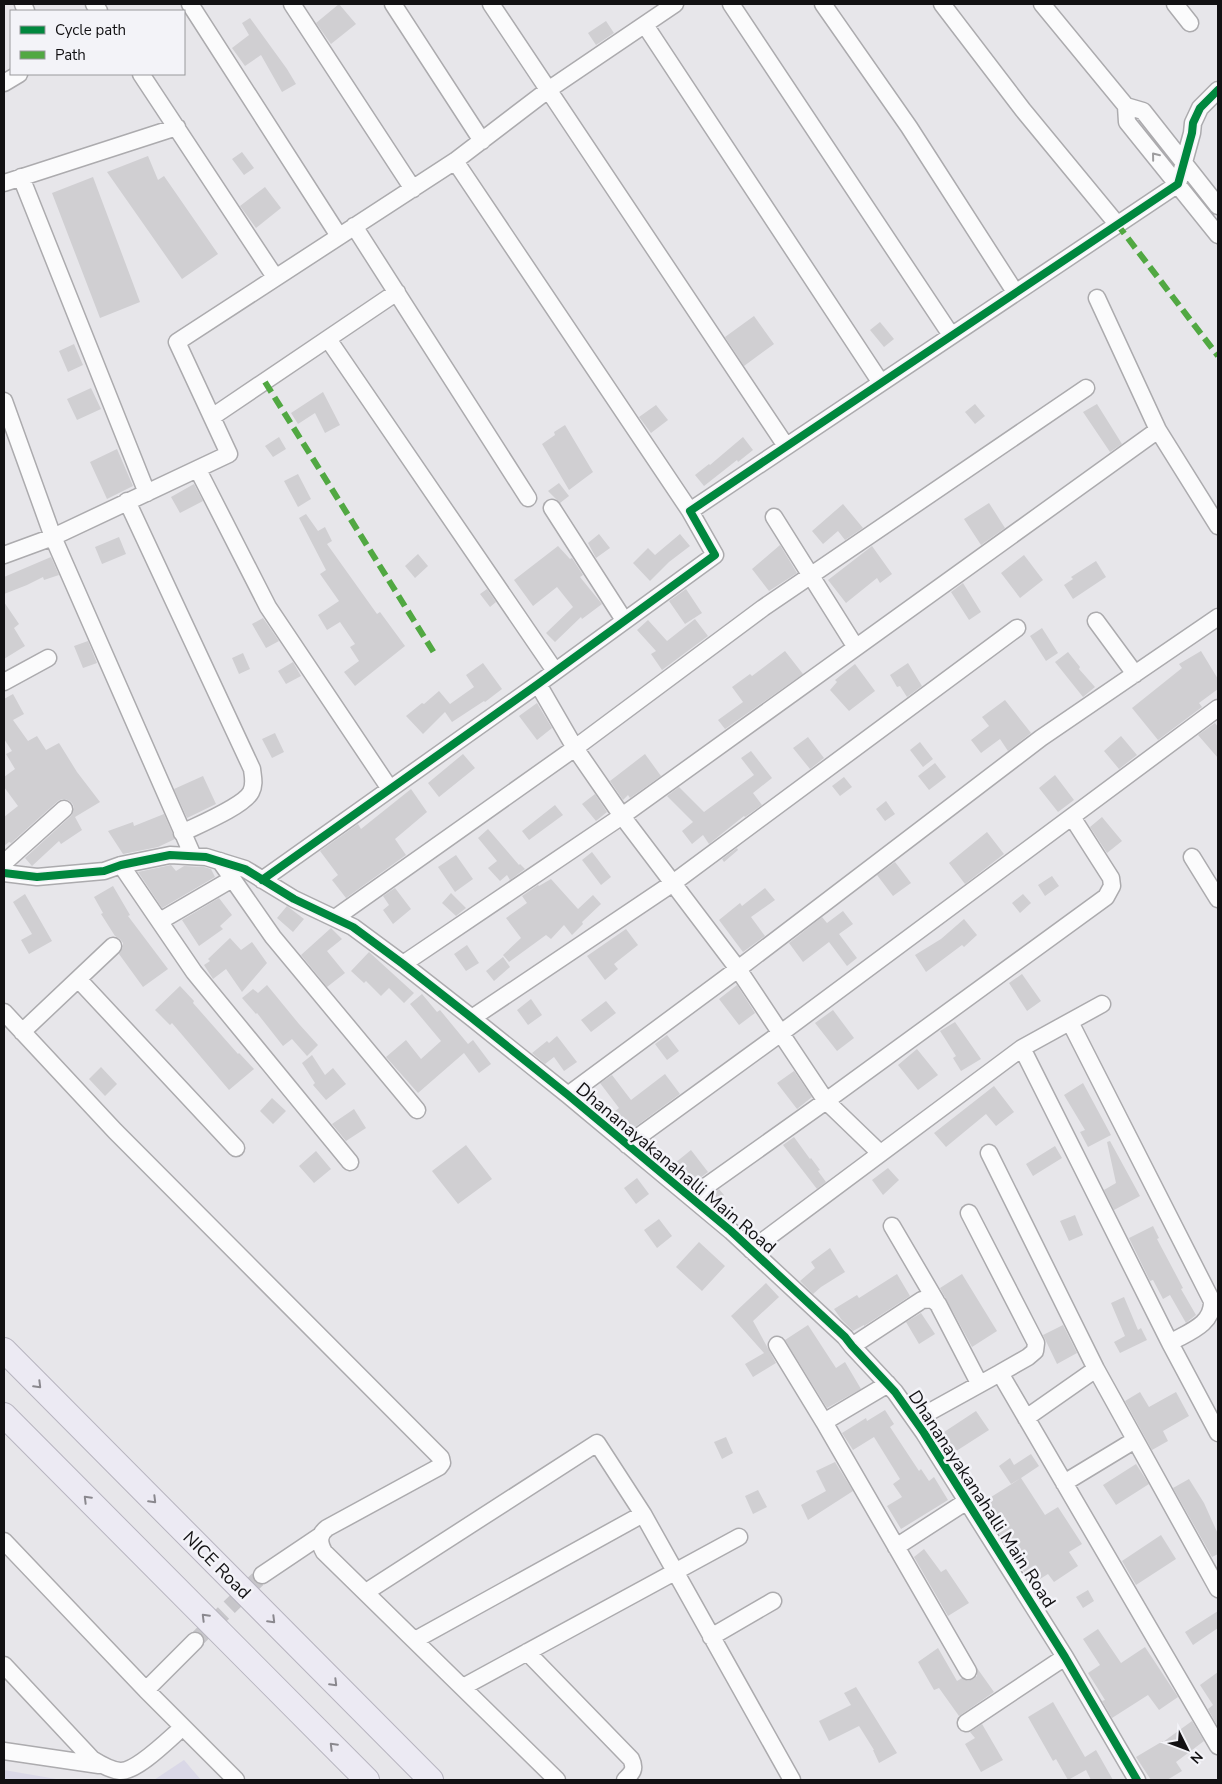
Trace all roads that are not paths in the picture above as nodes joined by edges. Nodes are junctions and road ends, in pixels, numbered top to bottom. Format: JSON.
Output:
{"nodes":[{"id":1,"x":190,"y":4,"type":"edge"},
{"id":2,"x":292,"y":4,"type":"edge"},
{"id":3,"x":393,"y":4,"type":"edge"},
{"id":4,"x":491,"y":4,"type":"edge"},
{"id":5,"x":676,"y":4,"type":"edge"},
{"id":6,"x":731,"y":4,"type":"edge"},
{"id":7,"x":823,"y":4,"type":"edge"},
{"id":8,"x":942,"y":4,"type":"edge"},
{"id":9,"x":1042,"y":4,"type":"edge"},
{"id":10,"x":1175,"y":4,"type":"edge"},
{"id":11,"x":1190,"y":23,"type":"dead end"},
{"id":12,"x":645,"y":25,"type":"junction"},
{"id":13,"x":17,"y":75,"type":"edge"},
{"id":14,"x":142,"y":75,"type":"edge"},
{"id":15,"x":4,"y":82,"type":"edge"},
{"id":16,"x":548,"y":90,"type":"junction"},
{"id":17,"x":1218,"y":90,"type":"edge"},
{"id":18,"x":1126,"y":106,"type":"junction"},
{"id":19,"x":177,"y":127,"type":"junction"},
{"id":20,"x":482,"y":141,"type":"junction"},
{"id":21,"x":455,"y":161,"type":"junction"},
{"id":22,"x":1184,"y":162,"type":"junction"},
{"id":23,"x":21,"y":177,"type":"junction"},
{"id":24,"x":4,"y":183,"type":"edge"},
{"id":25,"x":1178,"y":184,"type":"junction"},
{"id":26,"x":413,"y":189,"type":"junction"},
{"id":27,"x":1218,"y":206,"type":"edge"},
{"id":28,"x":1117,"y":224,"type":"junction"},
{"id":29,"x":354,"y":226,"type":"junction"},
{"id":30,"x":1218,"y":235,"type":"edge"},
{"id":31,"x":339,"y":236,"type":"junction"},
{"id":32,"x":275,"y":277,"type":"junction"},
{"id":33,"x":397,"y":292,"type":"junction"},
{"id":34,"x":1015,"y":292,"type":"junction"},
{"id":35,"x":1097,"y":298,"type":"dead end"},
{"id":36,"x":951,"y":335,"type":"junction"},
{"id":37,"x":328,"y":339,"type":"junction"},
{"id":38,"x":881,"y":382,"type":"junction"},
{"id":39,"x":1086,"y":388,"type":"dead end"},
{"id":40,"x":4,"y":401,"type":"edge"},
{"id":41,"x":212,"y":417,"type":"junction"},
{"id":42,"x":1158,"y":430,"type":"junction"},
{"id":43,"x":786,"y":446,"type":"junction"},
{"id":44,"x":198,"y":470,"type":"junction"},
{"id":45,"x":147,"y":493,"type":"junction"},
{"id":46,"x":528,"y":498,"type":"dead end"},
{"id":47,"x":127,"y":502,"type":"junction"},
{"id":48,"x":552,"y":508,"type":"dead end"},
{"id":49,"x":690,"y":511,"type":"junction"},
{"id":50,"x":774,"y":517,"type":"dead end"},
{"id":51,"x":1218,"y":526,"type":"edge"},
{"id":52,"x":52,"y":537,"type":"junction"},
{"id":53,"x":4,"y":555,"type":"edge"},
{"id":54,"x":812,"y":576,"type":"junction"},
{"id":55,"x":1218,"y":617,"type":"edge"},
{"id":56,"x":624,"y":620,"type":"junction"},
{"id":57,"x":1096,"y":621,"type":"dead end"},
{"id":58,"x":1017,"y":628,"type":"dead end"},
{"id":59,"x":855,"y":646,"type":"junction"},
{"id":60,"x":48,"y":658,"type":"dead end"},
{"id":61,"x":555,"y":671,"type":"junction"},
{"id":62,"x":1135,"y":674,"type":"junction"},
{"id":63,"x":4,"y":682,"type":"edge"},
{"id":64,"x":538,"y":684,"type":"junction"},
{"id":65,"x":1218,"y":708,"type":"edge"},
{"id":66,"x":575,"y":748,"type":"junction"},
{"id":67,"x":390,"y":789,"type":"junction"},
{"id":68,"x":64,"y":809,"type":"dead end"},
{"id":69,"x":622,"y":816,"type":"junction"},
{"id":70,"x":1072,"y":817,"type":"junction"},
{"id":71,"x":182,"y":833,"type":"junction"},
{"id":72,"x":193,"y":856,"type":"junction"},
{"id":73,"x":1192,"y":857,"type":"dead end"},
{"id":74,"x":220,"y":861,"type":"junction"},
{"id":75,"x":4,"y":863,"type":"edge"},
{"id":76,"x":121,"y":865,"type":"junction"},
{"id":77,"x":4,"y":874,"type":"edge"},
{"id":78,"x":232,"y":879,"type":"junction"},
{"id":79,"x":262,"y":880,"type":"junction"},
{"id":80,"x":673,"y":883,"type":"junction"},
{"id":81,"x":1218,"y":900,"type":"edge"},
{"id":82,"x":335,"y":918,"type":"junction"},
{"id":83,"x":160,"y":922,"type":"junction"},
{"id":84,"x":113,"y":946,"type":"dead end"},
{"id":85,"x":403,"y":964,"type":"junction"},
{"id":86,"x":738,"y":969,"type":"junction"},
{"id":87,"x":78,"y":979,"type":"junction"},
{"id":88,"x":1102,"y":1004,"type":"dead end"},
{"id":89,"x":4,"y":1012,"type":"edge"},
{"id":90,"x":472,"y":1018,"type":"junction"},
{"id":91,"x":1070,"y":1022,"type":"junction"},
{"id":92,"x":22,"y":1032,"type":"junction"},
{"id":93,"x":781,"y":1033,"type":"junction"},
{"id":94,"x":1022,"y":1048,"type":"junction"},
{"id":95,"x":568,"y":1095,"type":"junction"},
{"id":96,"x":826,"y":1101,"type":"junction"},
{"id":97,"x":417,"y":1110,"type":"dead end"},
{"id":98,"x":628,"y":1145,"type":"junction"},
{"id":99,"x":236,"y":1148,"type":"dead end"},
{"id":100,"x":880,"y":1153,"type":"junction"},
{"id":101,"x":989,"y":1153,"type":"dead end"},
{"id":102,"x":350,"y":1162,"type":"dead end"},
{"id":103,"x":691,"y":1197,"type":"junction"},
{"id":104,"x":969,"y":1213,"type":"dead end"},
{"id":105,"x":892,"y":1226,"type":"dead end"},
{"id":106,"x":751,"y":1250,"type":"junction"},
{"id":107,"x":936,"y":1301,"type":"junction"},
{"id":108,"x":1215,"y":1308,"type":"edge"},
{"id":109,"x":1170,"y":1343,"type":"junction"},
{"id":110,"x":777,"y":1345,"type":"dead end"},
{"id":111,"x":852,"y":1346,"type":"junction"},
{"id":112,"x":4,"y":1350,"type":"edge"},
{"id":113,"x":1096,"y":1369,"type":"junction"},
{"id":114,"x":1000,"y":1373,"type":"junction"},
{"id":115,"x":979,"y":1383,"type":"junction"},
{"id":116,"x":888,"y":1384,"type":"junction"},
{"id":117,"x":4,"y":1415,"type":"edge"},
{"id":118,"x":1026,"y":1418,"type":"junction"},
{"id":119,"x":915,"y":1420,"type":"junction"},
{"id":120,"x":824,"y":1422,"type":"junction"},
{"id":121,"x":1218,"y":1433,"type":"edge"},
{"id":122,"x":1135,"y":1440,"type":"junction"},
{"id":123,"x":1064,"y":1483,"type":"junction"},
{"id":124,"x":967,"y":1501,"type":"junction"},
{"id":125,"x":643,"y":1514,"type":"junction"},
{"id":126,"x":320,"y":1536,"type":"junction"},
{"id":127,"x":739,"y":1536,"type":"dead end"},
{"id":128,"x":4,"y":1541,"type":"edge"},
{"id":129,"x":896,"y":1547,"type":"junction"},
{"id":130,"x":675,"y":1572,"type":"junction"},
{"id":131,"x":262,"y":1575,"type":"tunnel mouth"},
{"id":132,"x":1218,"y":1589,"type":"edge"},
{"id":133,"x":366,"y":1592,"type":"junction"},
{"id":134,"x":773,"y":1601,"type":"dead end"},
{"id":135,"x":711,"y":1637,"type":"junction"},
{"id":136,"x":416,"y":1640,"type":"junction"},
{"id":137,"x":196,"y":1641,"type":"tunnel mouth"},
{"id":138,"x":527,"y":1652,"type":"junction"},
{"id":139,"x":1064,"y":1657,"type":"junction"},
{"id":140,"x":4,"y":1664,"type":"edge"},
{"id":141,"x":968,"y":1671,"type":"dead end"},
{"id":142,"x":463,"y":1687,"type":"junction"},
{"id":143,"x":146,"y":1690,"type":"junction"},
{"id":144,"x":966,"y":1723,"type":"dead end"},
{"id":145,"x":183,"y":1727,"type":"junction"},
{"id":146,"x":1218,"y":1746,"type":"edge"},
{"id":147,"x":4,"y":1751,"type":"edge"},
{"id":148,"x":102,"y":1766,"type":"junction"},
{"id":149,"x":236,"y":1780,"type":"edge"},
{"id":150,"x":367,"y":1780,"type":"edge"},
{"id":151,"x":431,"y":1780,"type":"edge"},
{"id":152,"x":557,"y":1780,"type":"edge"},
{"id":153,"x":625,"y":1780,"type":"edge"},
{"id":154,"x":792,"y":1780,"type":"edge"},
{"id":155,"x":1137,"y":1780,"type":"edge"}],
"edges":[{"from":1,"to":31,"type":"street"},
{"from":2,"to":26,"type":"street"},
{"from":3,"to":20,"type":"street"},
{"from":4,"to":16,"type":"street"},
{"from":5,"to":12,"type":"street"},
{"from":6,"to":36,"type":"street"},
{"from":7,"to":34,"type":"street"},
{"from":8,"to":28,"type":"street"},
{"from":9,"to":18,"type":"street"},
{"from":10,"to":11,"type":"street"},
{"from":12,"to":16,"type":"street"},
{"from":12,"to":38,"type":"street"},
{"from":13,"to":15,"type":"street"},
{"from":14,"to":19,"type":"street"},
{"from":16,"to":20,"type":"street"},
{"from":16,"to":43,"type":"street"},
{"from":17,"to":22,"type":"street"},
{"from":18,"to":22,"type":"street"},
{"from":25,"to":18,"type":"street","one_way":true},
{"from":19,"to":23,"type":"street"},
{"from":19,"to":32,"type":"street"},
{"from":20,"to":21,"type":"street"},
{"from":21,"to":26,"type":"street"},
{"from":21,"to":49,"type":"street"},
{"from":22,"to":25,"type":"street"},
{"from":22,"to":27,"type":"street"},
{"from":23,"to":24,"type":"street"},
{"from":23,"to":45,"type":"street"},
{"from":25,"to":28,"type":"street"},
{"from":25,"to":30,"type":"street"},
{"from":26,"to":29,"type":"street"},
{"from":28,"to":34,"type":"street"},
{"from":29,"to":31,"type":"street"},
{"from":29,"to":33,"type":"street"},
{"from":31,"to":32,"type":"street"},
{"from":32,"to":41,"type":"street"},
{"from":33,"to":37,"type":"street"},
{"from":33,"to":46,"type":"street"},
{"from":34,"to":36,"type":"street"},
{"from":35,"to":42,"type":"street"},
{"from":36,"to":38,"type":"street"},
{"from":37,"to":41,"type":"street"},
{"from":37,"to":61,"type":"street"},
{"from":38,"to":43,"type":"street"},
{"from":39,"to":54,"type":"street"},
{"from":40,"to":52,"type":"street"},
{"from":41,"to":44,"type":"street"},
{"from":42,"to":51,"type":"street"},
{"from":42,"to":59,"type":"street"},
{"from":43,"to":49,"type":"street"},
{"from":44,"to":45,"type":"street"},
{"from":44,"to":67,"type":"street"},
{"from":45,"to":47,"type":"street"},
{"from":47,"to":52,"type":"street"},
{"from":47,"to":71,"type":"street"},
{"from":48,"to":56,"type":"street"},
{"from":49,"to":56,"type":"street"},
{"from":50,"to":54,"type":"street"},
{"from":52,"to":53,"type":"street"},
{"from":52,"to":71,"type":"street"},
{"from":54,"to":59,"type":"street"},
{"from":54,"to":66,"type":"street"},
{"from":55,"to":62,"type":"street"},
{"from":56,"to":61,"type":"street"},
{"from":57,"to":62,"type":"street"},
{"from":58,"to":80,"type":"street"},
{"from":59,"to":69,"type":"street"},
{"from":60,"to":63,"type":"street"},
{"from":61,"to":64,"type":"street"},
{"from":62,"to":86,"type":"street"},
{"from":64,"to":66,"type":"street"},
{"from":64,"to":67,"type":"street"},
{"from":65,"to":70,"type":"street"},
{"from":66,"to":69,"type":"street"},
{"from":66,"to":82,"type":"street"},
{"from":67,"to":79,"type":"street"},
{"from":68,"to":75,"type":"street"},
{"from":69,"to":80,"type":"street"},
{"from":69,"to":85,"type":"street"},
{"from":70,"to":93,"type":"street"},
{"from":70,"to":96,"type":"street"},
{"from":71,"to":72,"type":"street"},
{"from":72,"to":74,"type":"street","name":"Dhananayakanahalli Main Road"},
{"from":72,"to":76,"type":"street","name":"Dhananayakanahalli Main Road"},
{"from":73,"to":81,"type":"street"},
{"from":74,"to":78,"type":"street"},
{"from":74,"to":79,"type":"street","name":"Dhananayakanahalli Main Road"},
{"from":76,"to":77,"type":"street","name":"Dhananayakanahalli Main Road"},
{"from":76,"to":83,"type":"street"},
{"from":78,"to":83,"type":"street"},
{"from":78,"to":97,"type":"street"},
{"from":79,"to":82,"type":"street","name":"Dhananayakanahalli Main Road"},
{"from":80,"to":86,"type":"street"},
{"from":80,"to":90,"type":"street"},
{"from":82,"to":85,"type":"street","name":"Dhananayakanahalli Main Road"},
{"from":83,"to":102,"type":"street"},
{"from":84,"to":87,"type":"street"},
{"from":85,"to":90,"type":"street","name":"Dhananayakanahalli Main Road"},
{"from":86,"to":93,"type":"street"},
{"from":86,"to":95,"type":"street"},
{"from":87,"to":92,"type":"street"},
{"from":87,"to":99,"type":"street"},
{"from":88,"to":91,"type":"street"},
{"from":89,"to":92,"type":"street"},
{"from":90,"to":95,"type":"street","name":"Dhananayakanahalli Main Road"},
{"from":91,"to":94,"type":"street"},
{"from":91,"to":108,"type":"street"},
{"from":92,"to":126,"type":"street"},
{"from":93,"to":96,"type":"street"},
{"from":93,"to":98,"type":"street"},
{"from":94,"to":100,"type":"street"},
{"from":94,"to":109,"type":"street"},
{"from":95,"to":98,"type":"street","name":"Dhananayakanahalli Main Road"},
{"from":96,"to":100,"type":"street"},
{"from":96,"to":103,"type":"street"},
{"from":98,"to":103,"type":"street","name":"Dhananayakanahalli Main Road"},
{"from":100,"to":106,"type":"street"},
{"from":101,"to":113,"type":"street"},
{"from":103,"to":106,"type":"street","name":"Dhananayakanahalli Main Road"},
{"from":104,"to":114,"type":"street"},
{"from":105,"to":107,"type":"street"},
{"from":106,"to":111,"type":"street","name":"Dhananayakanahalli Main Road"},
{"from":107,"to":111,"type":"street"},
{"from":107,"to":115,"type":"street"},
{"from":108,"to":109,"type":"street"},
{"from":109,"to":121,"type":"street"},
{"from":110,"to":120,"type":"street"},
{"from":111,"to":116,"type":"street","name":"Dhananayakanahalli Main Road"},
{"from":112,"to":151,"type":"highway","name":"NICE Road","one_way":true},
{"from":113,"to":118,"type":"street"},
{"from":113,"to":122,"type":"street"},
{"from":114,"to":115,"type":"street"},
{"from":114,"to":118,"type":"street"},
{"from":115,"to":119,"type":"street"},
{"from":116,"to":119,"type":"street","name":"Dhananayakanahalli Main Road"},
{"from":116,"to":120,"type":"street"},
{"from":150,"to":117,"type":"highway","one_way":true},
{"from":118,"to":123,"type":"street"},
{"from":119,"to":124,"type":"street","name":"Dhananayakanahalli Main Road"},
{"from":120,"to":129,"type":"street"},
{"from":122,"to":123,"type":"street"},
{"from":122,"to":132,"type":"street"},
{"from":123,"to":146,"type":"street"},
{"from":124,"to":129,"type":"street"},
{"from":124,"to":139,"type":"street","name":"Dhananayakanahalli Main Road"},
{"from":125,"to":130,"type":"street"},
{"from":125,"to":133,"type":"street"},
{"from":125,"to":136,"type":"street"},
{"from":126,"to":131,"type":"street"},
{"from":126,"to":133,"type":"street"},
{"from":127,"to":130,"type":"street"},
{"from":128,"to":143,"type":"street"},
{"from":129,"to":141,"type":"street"},
{"from":130,"to":135,"type":"street"},
{"from":130,"to":138,"type":"street"},
{"from":133,"to":136,"type":"street"},
{"from":134,"to":135,"type":"street"},
{"from":135,"to":154,"type":"street"},
{"from":136,"to":142,"type":"street"},
{"from":137,"to":143,"type":"street"},
{"from":138,"to":142,"type":"street"},
{"from":138,"to":153,"type":"street"},
{"from":139,"to":144,"type":"street"},
{"from":139,"to":155,"type":"street","name":"Dhananayakanahalli Main Road"},
{"from":140,"to":148,"type":"street"},
{"from":142,"to":152,"type":"street"},
{"from":143,"to":145,"type":"street"},
{"from":145,"to":148,"type":"street"},
{"from":145,"to":149,"type":"street"},
{"from":147,"to":148,"type":"street"}]}
